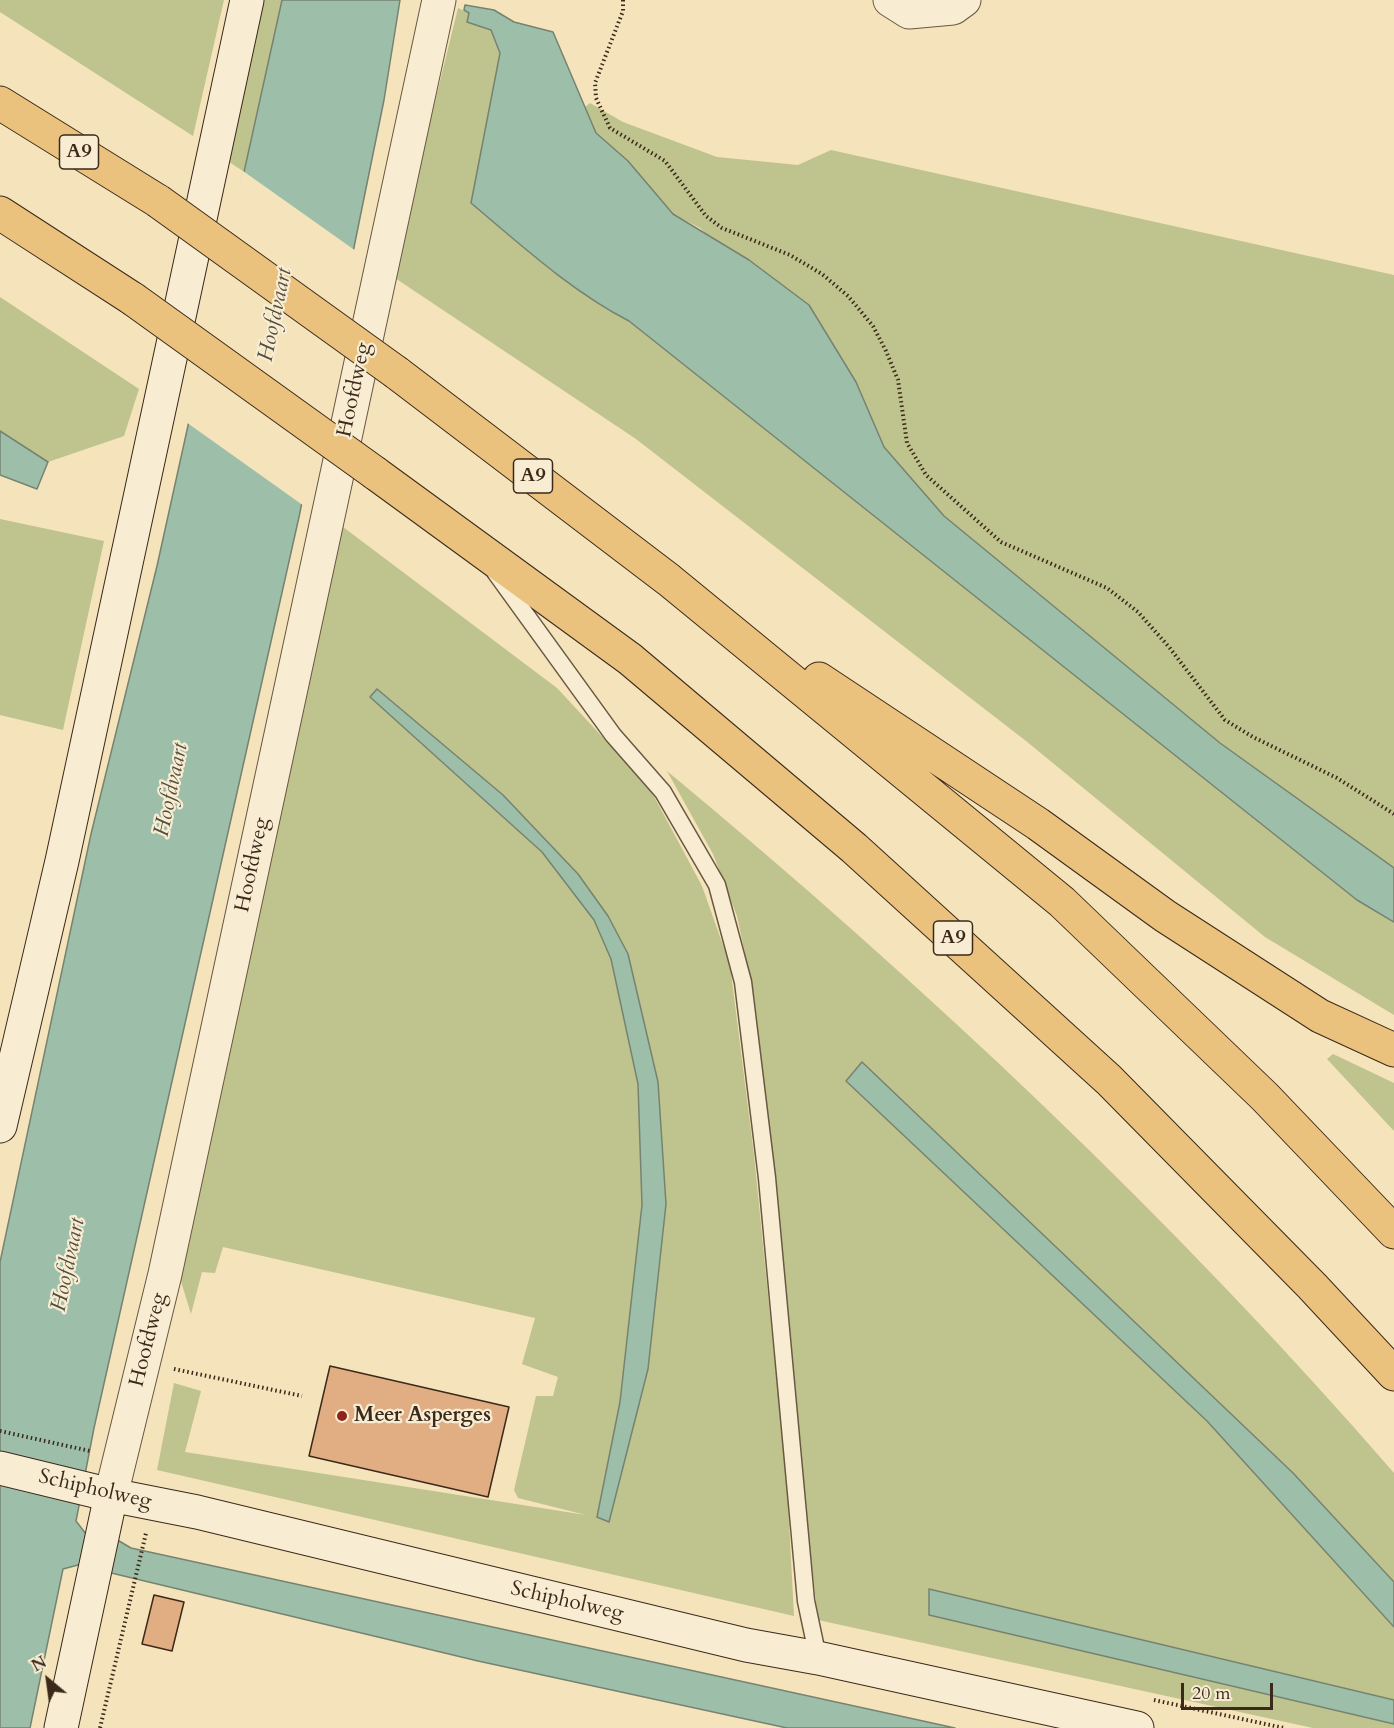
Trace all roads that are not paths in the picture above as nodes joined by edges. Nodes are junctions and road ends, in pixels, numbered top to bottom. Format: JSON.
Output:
{"nodes":[{"id":1,"x":247,"y":0,"type":"edge"},
{"id":2,"x":439,"y":0,"type":"edge"},
{"id":3,"x":890,"y":0,"type":"edge"},
{"id":4,"x":964,"y":0,"type":"edge"},
{"id":5,"x":0,"y":103,"type":"edge"},
{"id":6,"x":0,"y":213,"type":"edge"},
{"id":7,"x":475,"y":545,"type":"junction"},
{"id":8,"x":669,"y":580,"type":"junction"},
{"id":9,"x":1394,"y":1050,"type":"edge"},
{"id":10,"x":0,"y":1126,"type":"edge"},
{"id":11,"x":1394,"y":1232,"type":"edge"},
{"id":12,"x":1394,"y":1374,"type":"edge"},
{"id":13,"x":0,"y":1468,"type":"edge"},
{"id":14,"x":101,"y":1503,"type":"junction"},
{"id":15,"x":818,"y":1658,"type":"junction"},
{"id":16,"x":61,"y":1728,"type":"edge"},
{"id":17,"x":1137,"y":1728,"type":"edge"}],
"edges":[{"from":1,"to":10,"type":"street"},
{"from":2,"to":14,"type":"street","name":"Hoofdweg"},
{"from":3,"to":4,"type":"street"},
{"from":5,"to":8,"type":"highway","number":"A9","bridge":true},
{"from":6,"to":7,"type":"highway","number":"A9","bridge":true},
{"from":7,"to":12,"type":"highway","number":"A9"},
{"from":7,"to":15,"type":"lane"},
{"from":8,"to":9,"type":"highway","number":"A9"},
{"from":8,"to":11,"type":"highway","number":"A9"},
{"from":13,"to":14,"type":"street","name":"Schipholweg"},
{"from":14,"to":15,"type":"street","name":"Schipholweg"},
{"from":14,"to":16,"type":"street","name":"Hoofdweg"},
{"from":15,"to":17,"type":"street","name":"Schipholweg"}]}
